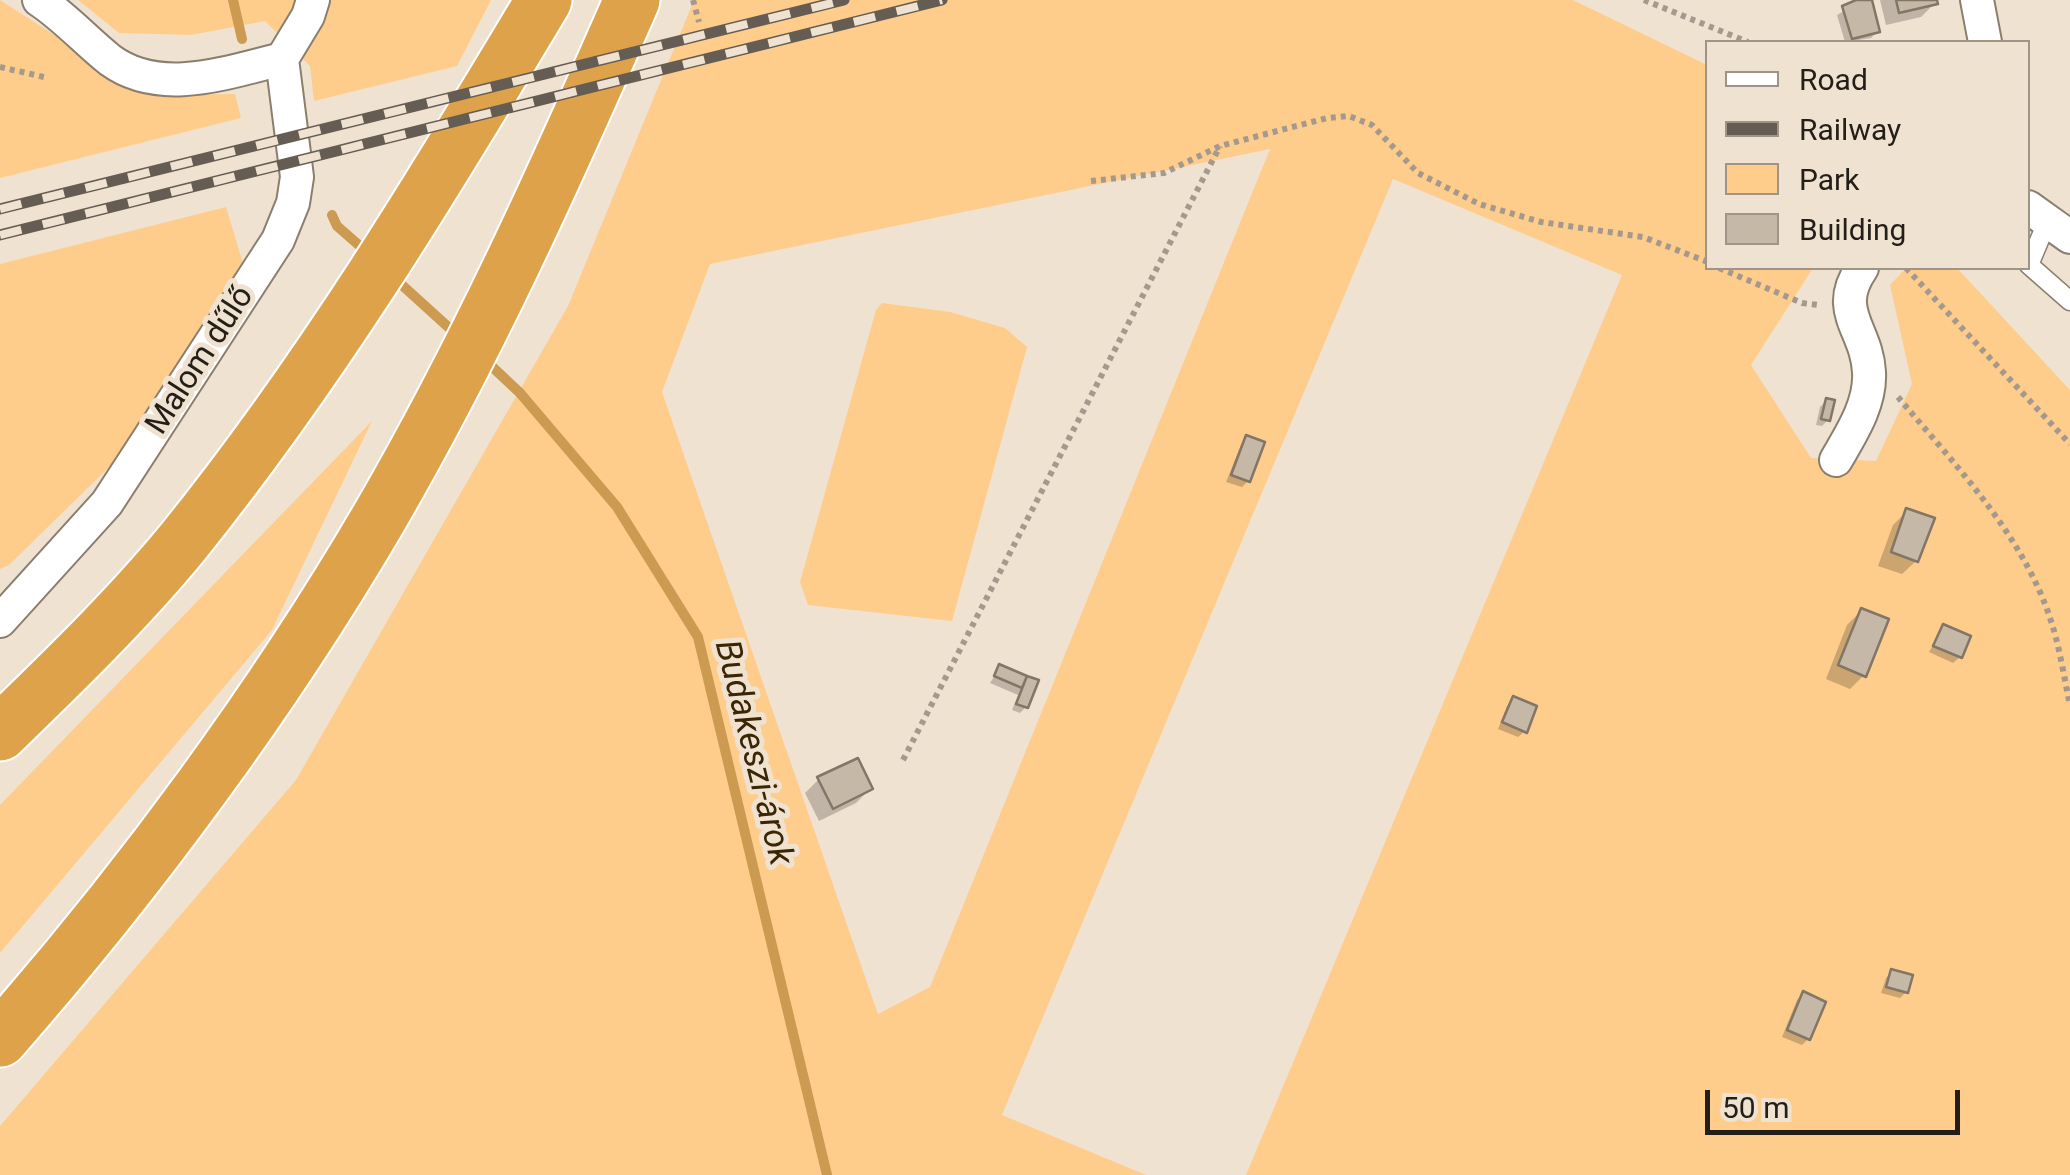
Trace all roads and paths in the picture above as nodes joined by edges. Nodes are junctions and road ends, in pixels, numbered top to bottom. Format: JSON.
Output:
{"nodes":[{"id":1,"x":39,"y":0,"type":"edge"},
{"id":2,"x":313,"y":0,"type":"edge"},
{"id":3,"x":544,"y":0,"type":"edge"},
{"id":4,"x":632,"y":0,"type":"edge"},
{"id":5,"x":693,"y":0,"type":"edge"},
{"id":6,"x":1644,"y":0,"type":"edge"},
{"id":7,"x":1977,"y":0,"type":"edge"},
{"id":8,"x":699,"y":22,"type":"dead end"},
{"id":9,"x":1743,"y":40,"type":"edge"},
{"id":10,"x":1984,"y":40,"type":"edge"},
{"id":11,"x":282,"y":58,"type":"junction"},
{"id":12,"x":0,"y":67,"type":"edge"},
{"id":13,"x":44,"y":77,"type":"dead end"},
{"id":14,"x":1220,"y":146,"type":"junction"},
{"id":15,"x":1091,"y":181,"type":"dead end"},
{"id":16,"x":2048,"y":222,"type":"edge"},
{"id":17,"x":1705,"y":261,"type":"edge"},
{"id":18,"x":1725,"y":270,"type":"edge"},
{"id":19,"x":1861,"y":270,"type":"edge"},
{"id":20,"x":1908,"y":270,"type":"edge"},
{"id":21,"x":2070,"y":301,"type":"edge"},
{"id":22,"x":1849,"y":310,"type":"junction"},
{"id":23,"x":1866,"y":359,"type":"junction"},
{"id":24,"x":2070,"y":444,"type":"edge"},
{"id":25,"x":1835,"y":465,"type":"dead end"},
{"id":26,"x":0,"y":620,"type":"edge"},
{"id":27,"x":2070,"y":705,"type":"edge"},
{"id":28,"x":0,"y":734,"type":"edge"},
{"id":29,"x":903,"y":760,"type":"dead end"},
{"id":30,"x":0,"y":1039,"type":"edge"}],
"edges":[{"from":1,"to":11,"type":"street"},
{"from":2,"to":11,"type":"street"},
{"from":3,"to":28,"type":"highway"},
{"from":4,"to":30,"type":"highway"},
{"from":5,"to":8,"type":"path"},
{"from":6,"to":9,"type":"path"},
{"from":7,"to":10,"type":"street"},
{"from":11,"to":26,"type":"street","name":"Malom dűlő"},
{"from":12,"to":13,"type":"path"},
{"from":14,"to":15,"type":"path"},
{"from":14,"to":17,"type":"path"},
{"from":14,"to":29,"type":"path"},
{"from":16,"to":21,"type":"lane"},
{"from":18,"to":22,"type":"path"},
{"from":19,"to":22,"type":"street"},
{"from":20,"to":24,"type":"path"},
{"from":22,"to":23,"type":"street"},
{"from":23,"to":25,"type":"street"},
{"from":23,"to":27,"type":"path"}]}
